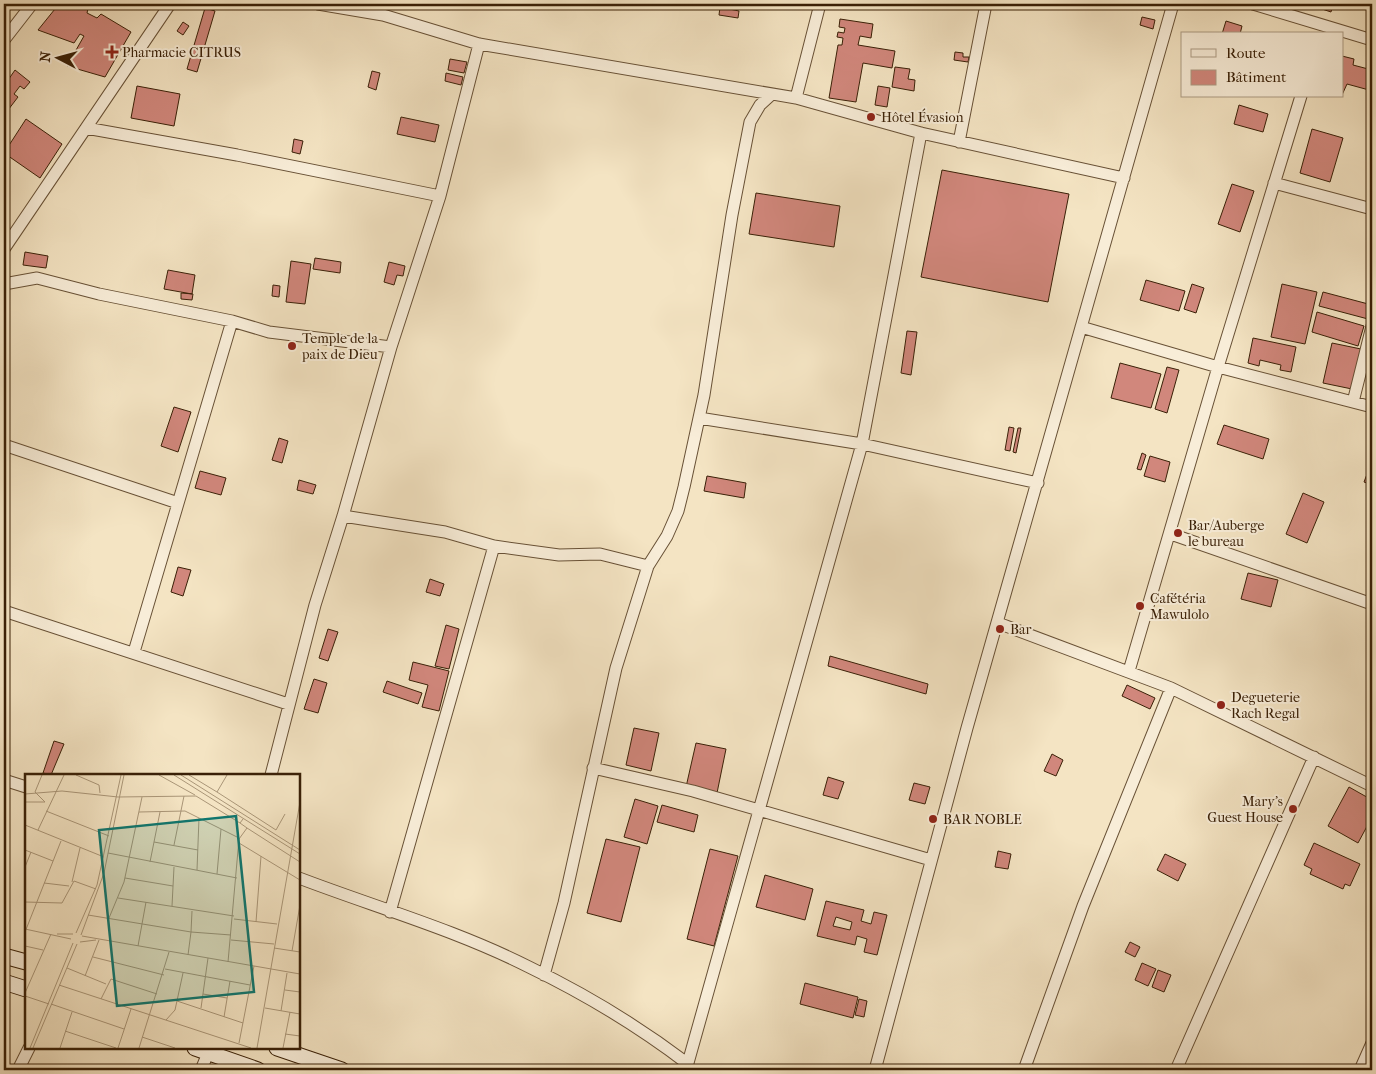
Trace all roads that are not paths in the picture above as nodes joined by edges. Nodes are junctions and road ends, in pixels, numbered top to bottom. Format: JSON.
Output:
{"nodes":[{"id":1,"x":32,"y":4,"type":"edge"},
{"id":2,"x":170,"y":4,"type":"edge"},
{"id":3,"x":318,"y":4,"type":"edge"},
{"id":4,"x":820,"y":4,"type":"edge"},
{"id":5,"x":986,"y":4,"type":"edge"},
{"id":6,"x":1173,"y":4,"type":"edge"},
{"id":7,"x":1253,"y":4,"type":"edge"},
{"id":8,"x":1322,"y":29,"type":"edge"},
{"id":9,"x":1336,"y":32,"type":"edge"},
{"id":10,"x":1344,"y":34,"type":"edge"},
{"id":11,"x":4,"y":40,"type":"edge"},
{"id":12,"x":1372,"y":40,"type":"edge"},
{"id":13,"x":479,"y":44,"type":"junction"},
{"id":14,"x":772,"y":94,"type":"junction"},
{"id":15,"x":796,"y":98,"type":"junction"},
{"id":16,"x":1300,"y":98,"type":"edge"},
{"id":17,"x":86,"y":128,"type":"junction"},
{"id":18,"x":921,"y":133,"type":"junction"},
{"id":19,"x":959,"y":142,"type":"junction"},
{"id":20,"x":1124,"y":178,"type":"junction"},
{"id":21,"x":1274,"y":182,"type":"junction"},
{"id":22,"x":440,"y":196,"type":"junction"},
{"id":23,"x":1372,"y":209,"type":"edge"},
{"id":24,"x":4,"y":250,"type":"edge"},
{"id":25,"x":4,"y":284,"type":"edge"},
{"id":26,"x":232,"y":321,"type":"junction"},
{"id":27,"x":1372,"y":326,"type":"edge"},
{"id":28,"x":1081,"y":327,"type":"junction"},
{"id":29,"x":391,"y":347,"type":"junction"},
{"id":30,"x":1218,"y":368,"type":"junction"},
{"id":31,"x":1353,"y":402,"type":"junction"},
{"id":32,"x":1372,"y":407,"type":"edge"},
{"id":33,"x":699,"y":418,"type":"junction"},
{"id":34,"x":862,"y":444,"type":"junction"},
{"id":35,"x":4,"y":445,"type":"edge"},
{"id":36,"x":1038,"y":483,"type":"junction"},
{"id":37,"x":178,"y":503,"type":"junction"},
{"id":38,"x":343,"y":516,"type":"junction"},
{"id":39,"x":1171,"y":534,"type":"junction"},
{"id":40,"x":494,"y":546,"type":"junction"},
{"id":41,"x":648,"y":566,"type":"junction"},
{"id":42,"x":1372,"y":604,"type":"edge"},
{"id":43,"x":4,"y":611,"type":"edge"},
{"id":44,"x":998,"y":623,"type":"junction"},
{"id":45,"x":134,"y":652,"type":"junction"},
{"id":46,"x":1129,"y":671,"type":"junction"},
{"id":47,"x":1171,"y":688,"type":"junction"},
{"id":48,"x":288,"y":704,"type":"junction"},
{"id":49,"x":1314,"y":757,"type":"junction"},
{"id":50,"x":593,"y":768,"type":"junction"},
{"id":51,"x":271,"y":774,"type":"edge"},
{"id":52,"x":4,"y":780,"type":"edge"},
{"id":53,"x":1372,"y":786,"type":"edge"},
{"id":54,"x":25,"y":787,"type":"edge"},
{"id":55,"x":760,"y":811,"type":"junction"},
{"id":56,"x":931,"y":860,"type":"junction"},
{"id":57,"x":300,"y":878,"type":"edge"},
{"id":58,"x":390,"y":912,"type":"junction"},
{"id":59,"x":4,"y":956,"type":"edge"},
{"id":60,"x":25,"y":962,"type":"edge"},
{"id":61,"x":544,"y":975,"type":"junction"},
{"id":62,"x":4,"y":982,"type":"edge"},
{"id":63,"x":25,"y":989,"type":"edge"},
{"id":64,"x":1372,"y":1043,"type":"edge"},
{"id":65,"x":28,"y":1049,"type":"edge"},
{"id":66,"x":279,"y":1049,"type":"edge"},
{"id":67,"x":202,"y":1050,"type":"edge"},
{"id":68,"x":687,"y":1067,"type":"edge"},
{"id":69,"x":18,"y":1070,"type":"edge"},
{"id":70,"x":201,"y":1070,"type":"edge"},
{"id":71,"x":258,"y":1070,"type":"edge"},
{"id":72,"x":342,"y":1070,"type":"edge"},
{"id":73,"x":875,"y":1070,"type":"edge"},
{"id":74,"x":1024,"y":1070,"type":"edge"},
{"id":75,"x":1176,"y":1070,"type":"edge"},
{"id":76,"x":1360,"y":1070,"type":"edge"}],
"edges":[{"from":1,"to":11,"type":"street"},
{"from":2,"to":17,"type":"street"},
{"from":3,"to":13,"type":"street"},
{"from":4,"to":15,"type":"street"},
{"from":5,"to":19,"type":"street"},
{"from":6,"to":20,"type":"street"},
{"from":7,"to":8,"type":"street"},
{"from":8,"to":9,"type":"street"},
{"from":10,"to":12,"type":"street"},
{"from":13,"to":14,"type":"street"},
{"from":13,"to":22,"type":"street"},
{"from":14,"to":15,"type":"street"},
{"from":14,"to":33,"type":"street"},
{"from":15,"to":18,"type":"street"},
{"from":16,"to":21,"type":"street"},
{"from":17,"to":22,"type":"street"},
{"from":17,"to":24,"type":"street"},
{"from":18,"to":19,"type":"street"},
{"from":18,"to":34,"type":"street"},
{"from":19,"to":20,"type":"street"},
{"from":20,"to":28,"type":"street"},
{"from":21,"to":23,"type":"street"},
{"from":21,"to":30,"type":"street"},
{"from":22,"to":29,"type":"street"},
{"from":25,"to":26,"type":"street"},
{"from":26,"to":29,"type":"street"},
{"from":26,"to":37,"type":"street"},
{"from":27,"to":31,"type":"street"},
{"from":28,"to":30,"type":"street"},
{"from":28,"to":36,"type":"street"},
{"from":29,"to":38,"type":"street"},
{"from":30,"to":31,"type":"street"},
{"from":30,"to":39,"type":"street"},
{"from":31,"to":32,"type":"street"},
{"from":33,"to":34,"type":"street"},
{"from":33,"to":41,"type":"street"},
{"from":34,"to":36,"type":"street"},
{"from":34,"to":55,"type":"street"},
{"from":35,"to":37,"type":"street"},
{"from":36,"to":44,"type":"street"},
{"from":37,"to":45,"type":"street"},
{"from":38,"to":40,"type":"street"},
{"from":38,"to":48,"type":"street"},
{"from":39,"to":42,"type":"street"},
{"from":39,"to":46,"type":"street"},
{"from":40,"to":41,"type":"street"},
{"from":40,"to":58,"type":"street"},
{"from":41,"to":50,"type":"street"},
{"from":43,"to":45,"type":"street"},
{"from":44,"to":46,"type":"street"},
{"from":44,"to":56,"type":"street"},
{"from":45,"to":48,"type":"street"},
{"from":46,"to":47,"type":"street"},
{"from":47,"to":49,"type":"street"},
{"from":47,"to":74,"type":"street"},
{"from":48,"to":51,"type":"street"},
{"from":49,"to":53,"type":"street"},
{"from":49,"to":75,"type":"street"},
{"from":50,"to":55,"type":"street"},
{"from":50,"to":61,"type":"street"},
{"from":52,"to":54,"type":"street"},
{"from":55,"to":56,"type":"street"},
{"from":55,"to":68,"type":"street"},
{"from":56,"to":73,"type":"street"},
{"from":57,"to":58,"type":"street"},
{"from":58,"to":61,"type":"street"},
{"from":59,"to":60,"type":"main road"},
{"from":61,"to":68,"type":"street"},
{"from":62,"to":63,"type":"main road"},
{"from":64,"to":76,"type":"street"},
{"from":65,"to":69,"type":"street"},
{"from":66,"to":72,"type":"main road"},
{"from":67,"to":70,"type":"street"},
{"from":67,"to":71,"type":"main road"}]}
